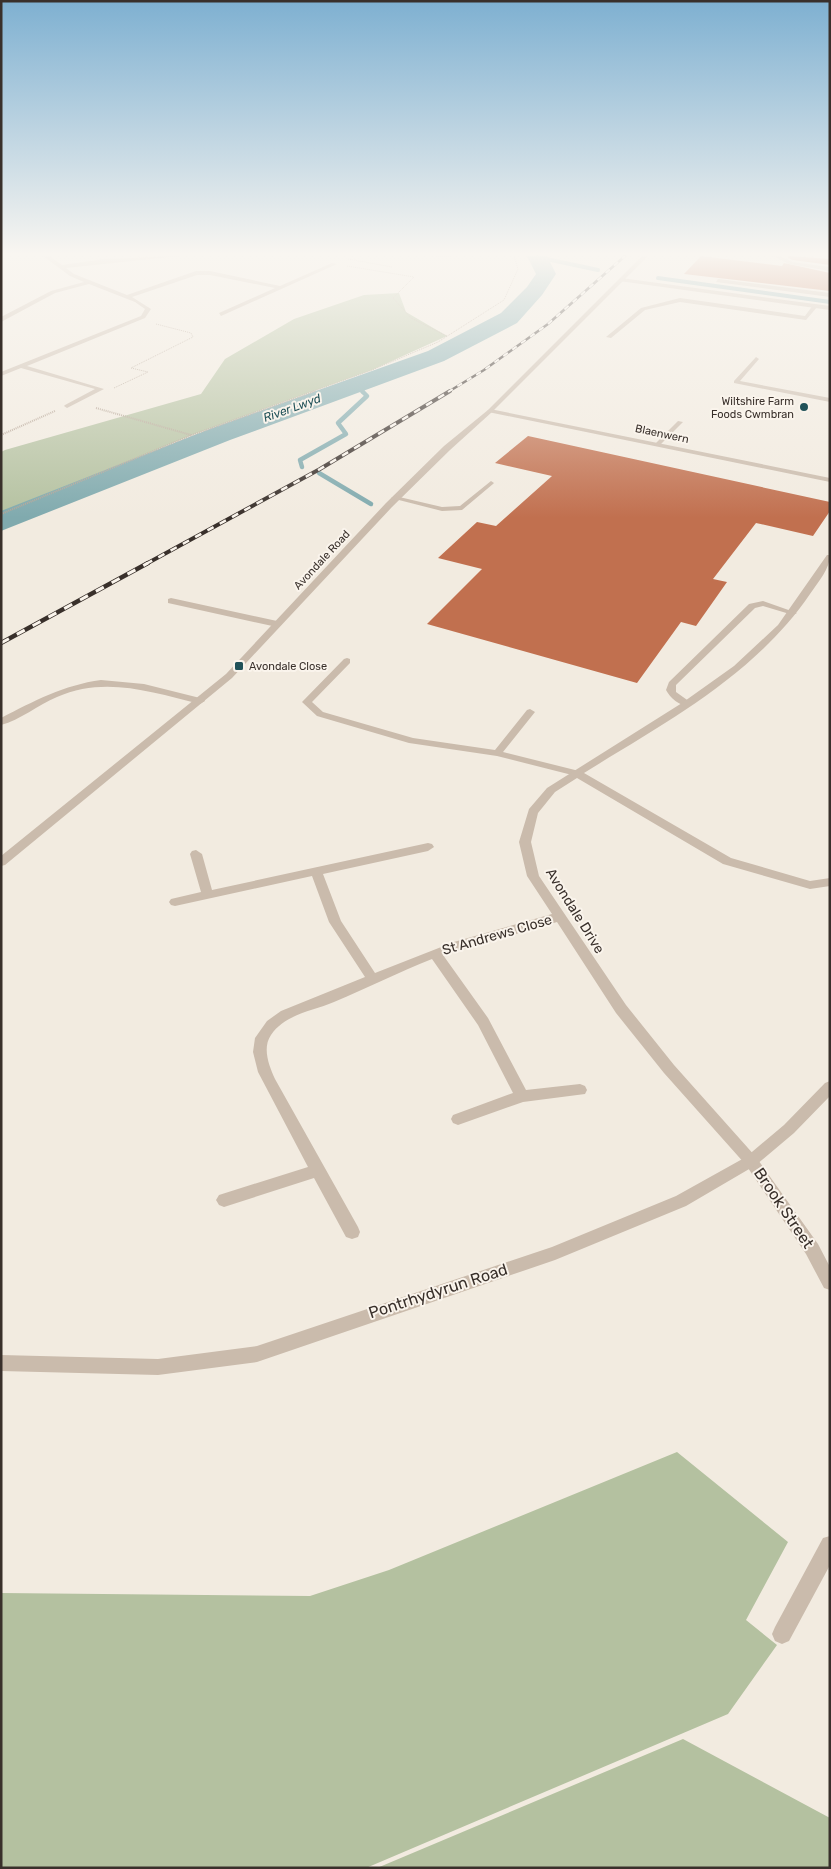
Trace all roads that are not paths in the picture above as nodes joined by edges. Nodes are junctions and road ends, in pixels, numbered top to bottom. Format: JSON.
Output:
{"nodes":[{"id":1,"x":78,"y":343,"type":"edge"},
{"id":2,"x":557,"y":343,"type":"edge"},
{"id":3,"x":756,"y":359,"type":"dead end"},
{"id":4,"x":21,"y":366,"type":"junction"},
{"id":5,"x":1,"y":374,"type":"edge"},
{"id":6,"x":830,"y":400,"type":"edge"},
{"id":7,"x":67,"y":406,"type":"road end"},
{"id":8,"x":490,"y":411,"type":"junction"},
{"id":9,"x":680,"y":422,"type":"dead end"},
{"id":10,"x":658,"y":444,"type":"junction"},
{"id":11,"x":830,"y":480,"type":"edge"},
{"id":12,"x":491,"y":483,"type":"dead end"},
{"id":13,"x":395,"y":498,"type":"junction"},
{"id":14,"x":830,"y":557,"type":"edge"},
{"id":15,"x":171,"y":601,"type":"dead end"},
{"id":16,"x":793,"y":613,"type":"junction"},
{"id":17,"x":277,"y":624,"type":"junction"},
{"id":18,"x":347,"y":661,"type":"dead end"},
{"id":19,"x":200,"y":701,"type":"junction"},
{"id":20,"x":687,"y":704,"type":"junction"},
{"id":21,"x":530,"y":712,"type":"dead end"},
{"id":22,"x":1,"y":722,"type":"edge"},
{"id":23,"x":496,"y":753,"type":"junction"},
{"id":24,"x":576,"y":773,"type":"junction"},
{"id":25,"x":428,"y":846,"type":"dead end"},
{"id":26,"x":196,"y":854,"type":"dead end"},
{"id":27,"x":1,"y":862,"type":"edge"},
{"id":28,"x":316,"y":871,"type":"junction"},
{"id":29,"x":830,"y":882,"type":"edge"},
{"id":30,"x":208,"y":894,"type":"junction"},
{"id":31,"x":175,"y":902,"type":"dead end"},
{"id":32,"x":559,"y":917,"type":"junction"},
{"id":33,"x":435,"y":954,"type":"junction"},
{"id":34,"x":372,"y":978,"type":"junction"},
{"id":35,"x":830,"y":1087,"type":"edge"},
{"id":36,"x":580,"y":1090,"type":"dead end"},
{"id":37,"x":522,"y":1096,"type":"junction"},
{"id":38,"x":458,"y":1119,"type":"dead end"},
{"id":39,"x":751,"y":1161,"type":"junction"},
{"id":40,"x":319,"y":1170,"type":"junction"},
{"id":41,"x":224,"y":1200,"type":"dead end"},
{"id":42,"x":352,"y":1232,"type":"dead end"},
{"id":43,"x":830,"y":1283,"type":"edge"},
{"id":44,"x":1,"y":1363,"type":"edge"},
{"id":45,"x":830,"y":1545,"type":"edge"},
{"id":46,"x":782,"y":1634,"type":"dead end"}],
"edges":[{"from":1,"to":4,"type":"street"},
{"from":2,"to":8,"type":"street","name":"Avondale Road"},
{"from":3,"to":6,"type":"lane"},
{"from":4,"to":5,"type":"street"},
{"from":4,"to":7,"type":"street"},
{"from":8,"to":10,"type":"street","name":"Blaenwern"},
{"from":8,"to":13,"type":"street","name":"Avondale Road"},
{"from":9,"to":10,"type":"lane"},
{"from":10,"to":11,"type":"street","name":"Blaenwern"},
{"from":12,"to":13,"type":"lane"},
{"from":13,"to":17,"type":"street","name":"Avondale Road"},
{"from":14,"to":16,"type":"street","name":"Avondale Drive"},
{"from":15,"to":17,"type":"street"},
{"from":16,"to":20,"type":"street","name":"Avondale Drive"},
{"from":16,"to":20,"type":"lane"},
{"from":17,"to":19,"type":"street","name":"Avondale Road"},
{"from":18,"to":23,"type":"lane"},
{"from":19,"to":22,"type":"street"},
{"from":19,"to":27,"type":"street","name":"Avondale Road"},
{"from":20,"to":24,"type":"street","name":"Avondale Drive"},
{"from":21,"to":23,"type":"lane"},
{"from":23,"to":24,"type":"lane"},
{"from":24,"to":29,"type":"street"},
{"from":24,"to":32,"type":"street","name":"Avondale Drive"},
{"from":25,"to":28,"type":"street"},
{"from":26,"to":30,"type":"street"},
{"from":28,"to":30,"type":"street"},
{"from":28,"to":34,"type":"street"},
{"from":30,"to":31,"type":"street"},
{"from":32,"to":33,"type":"street","name":"St Andrews Close"},
{"from":32,"to":39,"type":"street","name":"Avondale Drive"},
{"from":33,"to":34,"type":"street","name":"St Andrews Close"},
{"from":33,"to":37,"type":"street","name":"St Andrews Close"},
{"from":34,"to":40,"type":"street","name":"St Andrews Close"},
{"from":35,"to":39,"type":"street","name":"Pontrhydyrun Road"},
{"from":36,"to":37,"type":"street"},
{"from":37,"to":38,"type":"street"},
{"from":39,"to":43,"type":"street","name":"Brook Street"},
{"from":39,"to":44,"type":"street","name":"Pontrhydyrun Road"},
{"from":40,"to":41,"type":"street"},
{"from":40,"to":42,"type":"street","name":"St Andrews Close"},
{"from":45,"to":46,"type":"street"}]}
